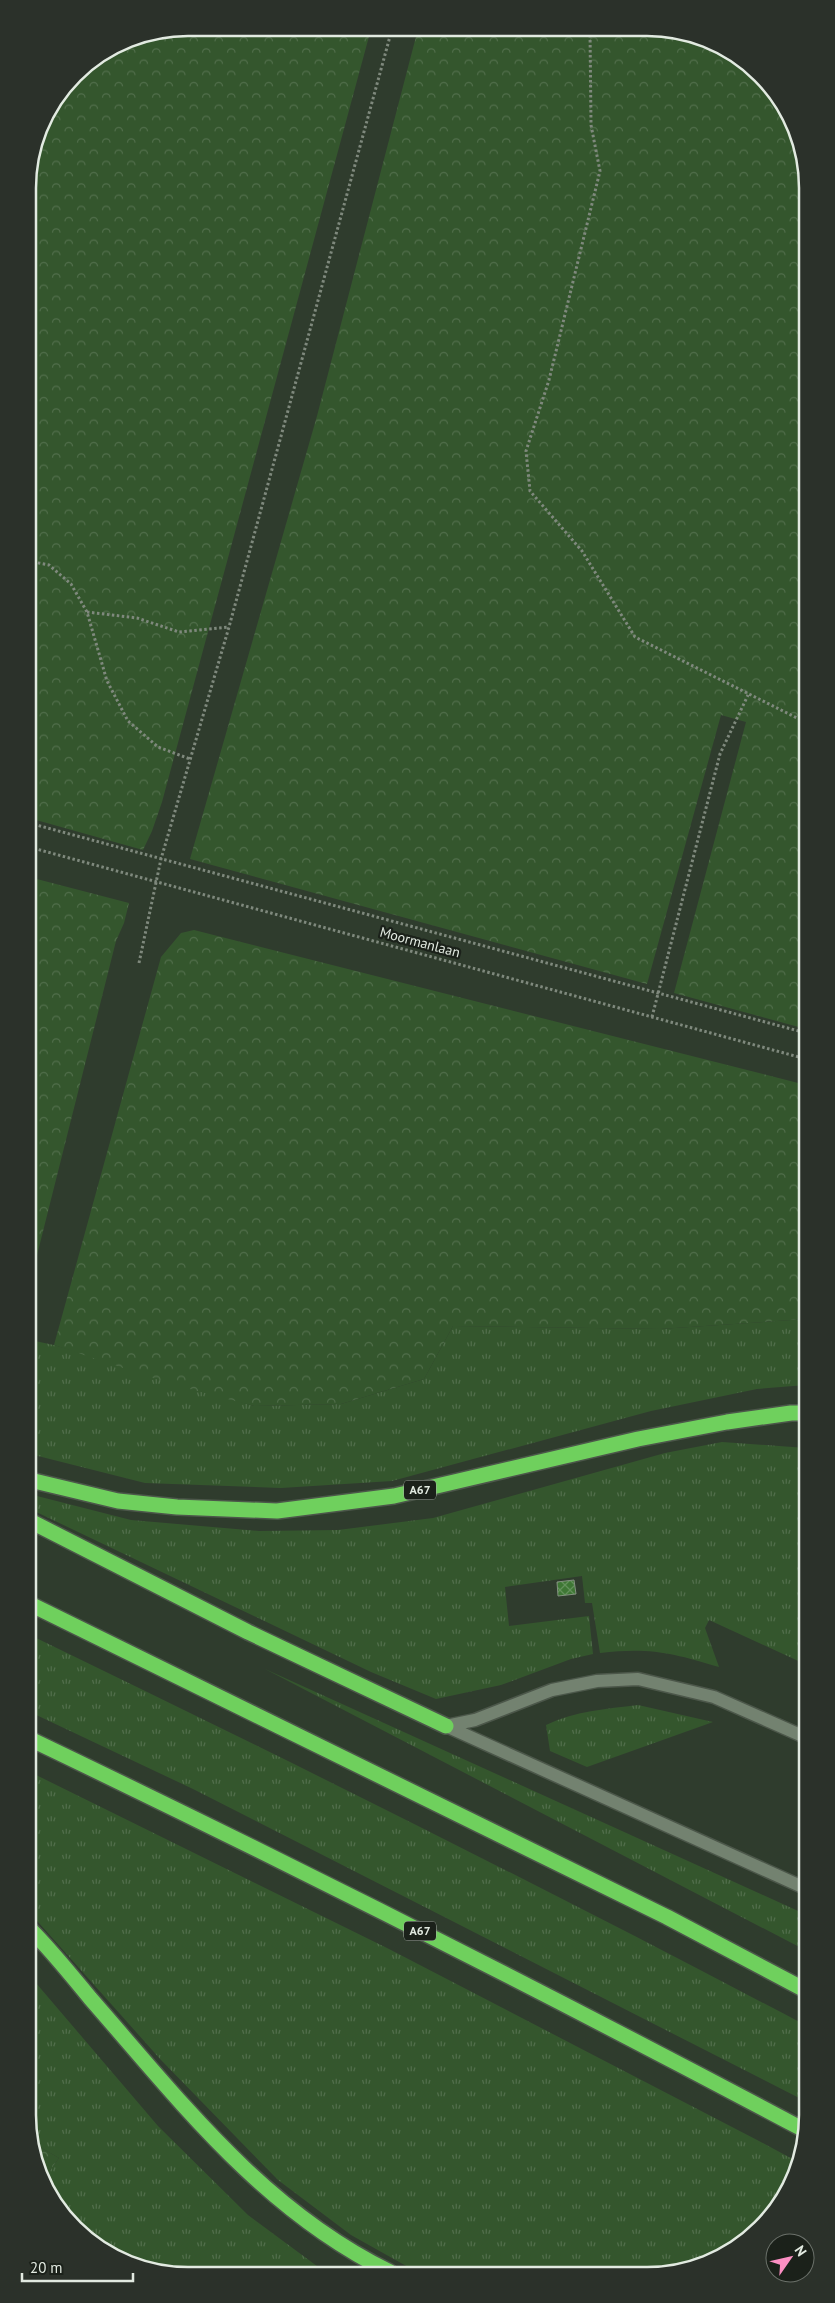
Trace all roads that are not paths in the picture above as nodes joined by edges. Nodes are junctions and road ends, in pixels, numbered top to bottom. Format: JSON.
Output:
{"nodes":[{"id":1,"x":798,"y":1413,"type":"edge"},
{"id":2,"x":36,"y":1482,"type":"edge"},
{"id":3,"x":36,"y":1524,"type":"edge"},
{"id":4,"x":36,"y":1607,"type":"edge"},
{"id":5,"x":446,"y":1726,"type":"junction"},
{"id":6,"x":798,"y":1734,"type":"edge"},
{"id":7,"x":36,"y":1742,"type":"edge"},
{"id":8,"x":798,"y":1884,"type":"edge"},
{"id":9,"x":36,"y":1936,"type":"edge"},
{"id":10,"x":798,"y":1986,"type":"edge"},
{"id":11,"x":798,"y":2127,"type":"edge"},
{"id":12,"x":379,"y":2267,"type":"edge"}],
"edges":[{"from":1,"to":2,"type":"highway","number":"A67"},
{"from":3,"to":5,"type":"highway"},
{"from":4,"to":10,"type":"highway"},
{"from":5,"to":6,"type":"lane"},
{"from":5,"to":8,"type":"lane"},
{"from":7,"to":11,"type":"highway","number":"A67"},
{"from":9,"to":12,"type":"highway"}]}
